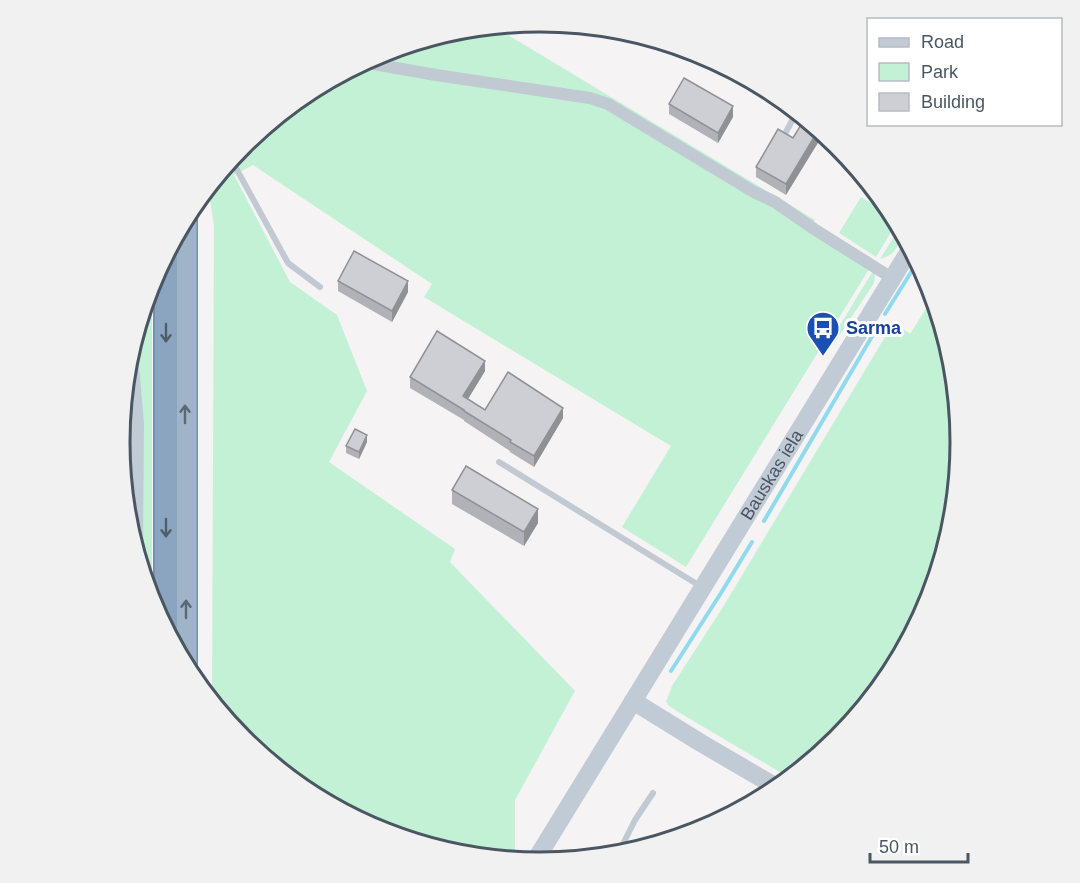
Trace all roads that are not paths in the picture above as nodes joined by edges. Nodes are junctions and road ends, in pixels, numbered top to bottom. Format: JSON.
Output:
{"nodes":[{"id":1,"x":379,"y":65,"type":"edge"},
{"id":2,"x":793,"y":119,"type":"edge"},
{"id":3,"x":786,"y":132,"type":"edge"},
{"id":4,"x":236,"y":167,"type":"edge"},
{"id":5,"x":186,"y":234,"type":"edge"},
{"id":6,"x":906,"y":256,"type":"edge"},
{"id":7,"x":166,"y":274,"type":"edge"},
{"id":8,"x":892,"y":278,"type":"junction"},
{"id":9,"x":320,"y":287,"type":"dead end"},
{"id":10,"x":133,"y":398,"type":"edge"},
{"id":11,"x":499,"y":462,"type":"dead end"},
{"id":12,"x":134,"y":498,"type":"edge"},
{"id":13,"x":703,"y":588,"type":"junction"},
{"id":14,"x":166,"y":609,"type":"edge"},
{"id":15,"x":186,"y":648,"type":"edge"},
{"id":16,"x":633,"y":701,"type":"junction"},
{"id":17,"x":768,"y":782,"type":"edge"},
{"id":18,"x":653,"y":793,"type":"dead end"},
{"id":19,"x":623,"y":843,"type":"edge"},
{"id":20,"x":545,"y":852,"type":"edge"}],
"edges":[{"from":1,"to":8,"type":"street"},
{"from":2,"to":3,"type":"lane"},
{"from":4,"to":9,"type":"lane"},
{"from":15,"to":5,"type":"highway","one_way":true},
{"from":6,"to":8,"type":"main road","name":"Bauskas iela"},
{"from":7,"to":14,"type":"highway","one_way":true},
{"from":8,"to":13,"type":"main road","name":"Bauskas iela"},
{"from":10,"to":12,"type":"main road"},
{"from":11,"to":13,"type":"lane"},
{"from":13,"to":16,"type":"main road","name":"Bauskas iela"},
{"from":16,"to":17,"type":"main road"},
{"from":16,"to":20,"type":"main road","name":"Bauskas iela"},
{"from":18,"to":19,"type":"lane"}]}
